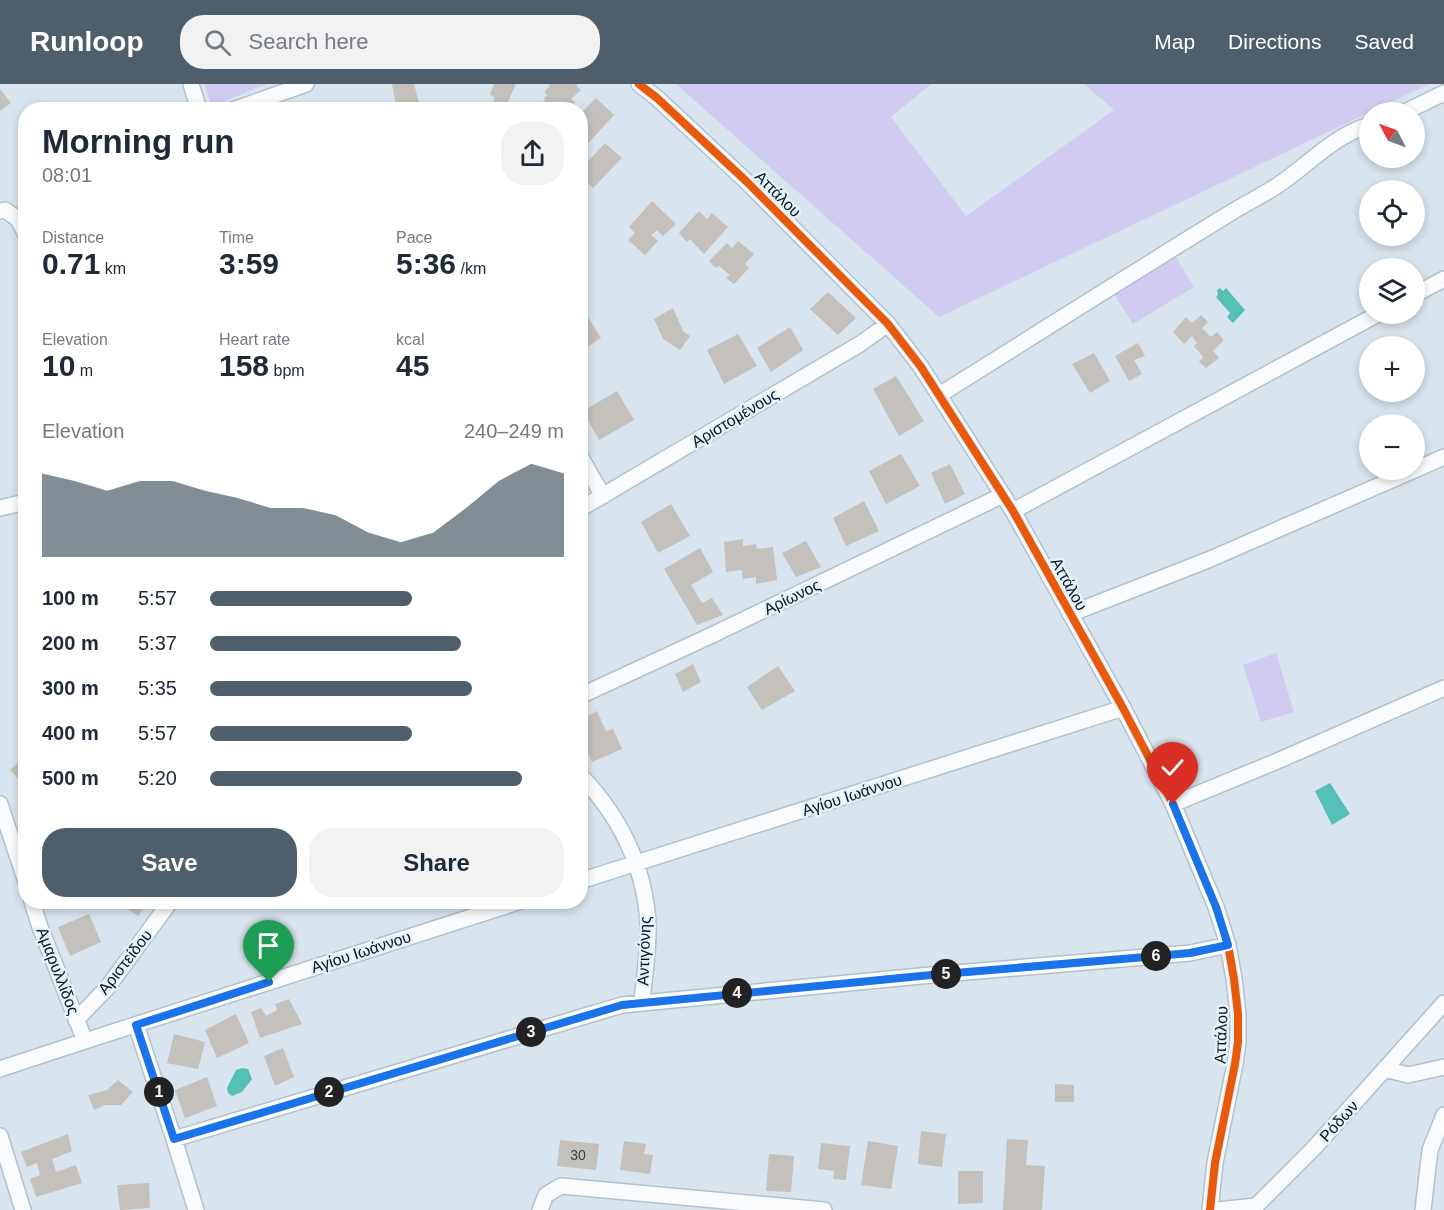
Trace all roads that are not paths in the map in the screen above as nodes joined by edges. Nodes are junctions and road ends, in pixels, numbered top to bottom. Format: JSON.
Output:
{"nodes":[{"id":1,"x":190,"y":84,"type":"edge"},
{"id":2,"x":306,"y":84,"type":"edge"},
{"id":3,"x":639,"y":84,"type":"edge"},
{"id":4,"x":1444,"y":93,"type":"edge"},
{"id":5,"x":197,"y":102,"type":"edge"},
{"id":6,"x":255,"y":102,"type":"edge"},
{"id":7,"x":1425,"y":102,"type":"edge"},
{"id":8,"x":1359,"y":128,"type":"edge"},
{"id":9,"x":2,"y":211,"type":"edge"},
{"id":10,"x":18,"y":219,"type":"edge"},
{"id":11,"x":1444,"y":279,"type":"edge"},
{"id":12,"x":1425,"y":289,"type":"edge"},
{"id":13,"x":888,"y":324,"type":"junction"},
{"id":14,"x":1359,"y":324,"type":"edge"},
{"id":15,"x":939,"y":395,"type":"junction"},
{"id":16,"x":1444,"y":457,"type":"edge"},
{"id":17,"x":588,"y":470,"type":"edge"},
{"id":18,"x":1002,"y":495,"type":"junction"},
{"id":19,"x":603,"y":496,"type":"junction"},
{"id":20,"x":18,"y":504,"type":"edge"},
{"id":21,"x":588,"y":504,"type":"edge"},
{"id":22,"x":0,"y":508,"type":"edge"},
{"id":23,"x":1012,"y":511,"type":"junction"},
{"id":24,"x":1070,"y":614,"type":"junction"},
{"id":25,"x":1444,"y":688,"type":"edge"},
{"id":26,"x":588,"y":692,"type":"edge"},
{"id":27,"x":1123,"y":708,"type":"junction"},
{"id":28,"x":588,"y":784,"type":"edge"},
{"id":29,"x":0,"y":804,"type":"edge"},
{"id":30,"x":1173,"y":804,"type":"junction"},
{"id":31,"x":18,"y":858,"type":"edge"},
{"id":32,"x":637,"y":863,"type":"junction"},
{"id":33,"x":588,"y":878,"type":"edge"},
{"id":34,"x":34,"y":909,"type":"edge"},
{"id":35,"x":165,"y":909,"type":"edge"},
{"id":36,"x":496,"y":909,"type":"edge"},
{"id":37,"x":1228,"y":945,"type":"junction"},
{"id":38,"x":642,"y":1002,"type":"junction"},
{"id":39,"x":1444,"y":1003,"type":"edge"},
{"id":40,"x":76,"y":1020,"type":"junction"},
{"id":41,"x":136,"y":1025,"type":"junction"},
{"id":42,"x":85,"y":1041,"type":"junction"},
{"id":43,"x":1444,"y":1067,"type":"edge"},
{"id":44,"x":0,"y":1069,"type":"edge"},
{"id":45,"x":1386,"y":1069,"type":"junction"},
{"id":46,"x":1444,"y":1114,"type":"edge"},
{"id":47,"x":0,"y":1136,"type":"edge"},
{"id":48,"x":174,"y":1139,"type":"junction"},
{"id":49,"x":767,"y":1207,"type":"edge"},
{"id":50,"x":22,"y":1210,"type":"edge"},
{"id":51,"x":196,"y":1210,"type":"edge"},
{"id":52,"x":540,"y":1210,"type":"edge"},
{"id":53,"x":824,"y":1210,"type":"edge"},
{"id":54,"x":1210,"y":1210,"type":"edge"},
{"id":55,"x":1218,"y":1210,"type":"edge"},
{"id":56,"x":1423,"y":1210,"type":"edge"}],
"edges":[{"from":1,"to":5,"type":"street"},
{"from":2,"to":6,"type":"street"},
{"from":3,"to":13,"type":"street","name":"Αττάλου"},
{"from":4,"to":7,"type":"street"},
{"from":8,"to":15,"type":"street"},
{"from":9,"to":10,"type":"street"},
{"from":11,"to":12,"type":"street"},
{"from":13,"to":15,"type":"street","name":"Αττάλου"},
{"from":13,"to":19,"type":"street","name":"Αριστομένους"},
{"from":14,"to":23,"type":"street"},
{"from":15,"to":18,"type":"street","name":"Αττάλου"},
{"from":16,"to":24,"type":"street"},
{"from":17,"to":19,"type":"street"},
{"from":18,"to":23,"type":"street","name":"Αττάλου"},
{"from":18,"to":26,"type":"street","name":"Αρίωνος"},
{"from":19,"to":21,"type":"street","name":"Αριστομένους"},
{"from":20,"to":22,"type":"street"},
{"from":23,"to":24,"type":"street","name":"Αττάλου"},
{"from":24,"to":27,"type":"street","name":"Αττάλου"},
{"from":25,"to":30,"type":"street"},
{"from":27,"to":30,"type":"street","name":"Αττάλου"},
{"from":27,"to":32,"type":"street","name":"Αγίου Ιωάννου"},
{"from":28,"to":32,"type":"street","name":"Αντιγόνης"},
{"from":29,"to":31,"type":"street"},
{"from":30,"to":37,"type":"street","name":"Αττάλου"},
{"from":32,"to":33,"type":"street","name":"Αγίου Ιωάννου"},
{"from":32,"to":38,"type":"street","name":"Αντιγόνης"},
{"from":34,"to":40,"type":"street","name":"Αμαρυλλίδος"},
{"from":35,"to":40,"type":"street","name":"Αριστείδου"},
{"from":36,"to":41,"type":"street","name":"Αγίου Ιωάννου"},
{"from":37,"to":38,"type":"street"},
{"from":37,"to":54,"type":"street","name":"Αττάλου"},
{"from":38,"to":48,"type":"street"},
{"from":39,"to":45,"type":"street","name":"Ρόδων"},
{"from":40,"to":42,"type":"street","name":"Αμαρυλλίδος"},
{"from":41,"to":42,"type":"street","name":"Αγίου Ιωάννου"},
{"from":41,"to":48,"type":"street"},
{"from":42,"to":44,"type":"street","name":"Αγίου Ιωάννου"},
{"from":43,"to":45,"type":"street"},
{"from":45,"to":55,"type":"street","name":"Ρόδων"},
{"from":46,"to":56,"type":"street"},
{"from":47,"to":50,"type":"street"},
{"from":48,"to":51,"type":"street"},
{"from":49,"to":52,"type":"street"},
{"from":49,"to":53,"type":"street"}]}
